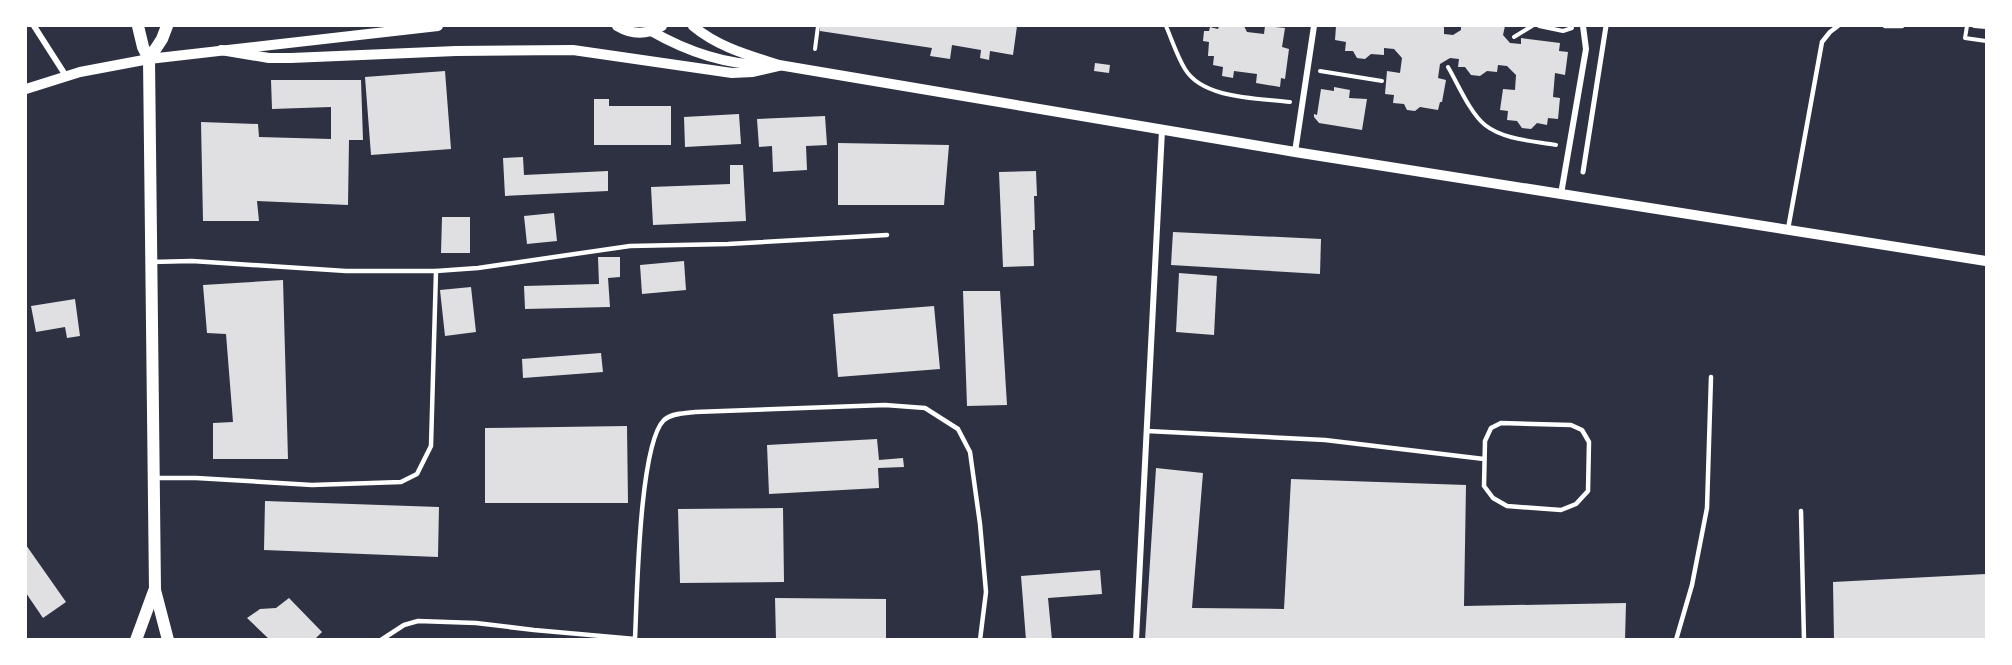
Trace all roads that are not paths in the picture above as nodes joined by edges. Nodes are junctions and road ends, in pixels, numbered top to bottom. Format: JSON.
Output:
{"nodes":[{"id":1,"x":34,"y":26,"type":"edge"},
{"id":2,"x":138,"y":26,"type":"edge"},
{"id":3,"x":168,"y":26,"type":"edge"},
{"id":4,"x":438,"y":26,"type":"edge"},
{"id":5,"x":617,"y":26,"type":"edge"},
{"id":6,"x":662,"y":26,"type":"edge"},
{"id":7,"x":693,"y":26,"type":"edge"},
{"id":8,"x":1314,"y":26,"type":"edge"},
{"id":9,"x":1583,"y":26,"type":"edge"},
{"id":10,"x":1606,"y":26,"type":"edge"},
{"id":11,"x":1838,"y":26,"type":"edge"},
{"id":12,"x":1885,"y":26,"type":"edge"},
{"id":13,"x":1902,"y":26,"type":"edge"},
{"id":14,"x":651,"y":31,"type":"junction"},
{"id":15,"x":221,"y":50,"type":"junction"},
{"id":16,"x":149,"y":59,"type":"junction"},
{"id":17,"x":779,"y":65,"type":"junction"},
{"id":18,"x":66,"y":76,"type":"junction"},
{"id":19,"x":26,"y":88,"type":"edge"},
{"id":20,"x":1162,"y":130,"type":"junction"},
{"id":21,"x":1295,"y":152,"type":"junction"},
{"id":22,"x":1583,"y":172,"type":"dead end"},
{"id":23,"x":1561,"y":194,"type":"junction"},
{"id":24,"x":1788,"y":230,"type":"junction"},
{"id":25,"x":886,"y":235,"type":"dead end"},
{"id":26,"x":1986,"y":261,"type":"edge"},
{"id":27,"x":152,"y":262,"type":"junction"},
{"id":28,"x":436,"y":271,"type":"junction"},
{"id":29,"x":1711,"y":377,"type":"dead end"},
{"id":30,"x":1147,"y":431,"type":"junction"},
{"id":31,"x":1484,"y":459,"type":"junction"},
{"id":32,"x":153,"y":478,"type":"junction"},
{"id":33,"x":1801,"y":511,"type":"dead end"},
{"id":34,"x":155,"y":590,"type":"junction"},
{"id":35,"x":136,"y":639,"type":"edge"},
{"id":36,"x":168,"y":639,"type":"edge"},
{"id":37,"x":381,"y":639,"type":"edge"},
{"id":38,"x":636,"y":639,"type":"edge"},
{"id":39,"x":980,"y":639,"type":"edge"},
{"id":40,"x":1137,"y":639,"type":"edge"},
{"id":41,"x":1676,"y":639,"type":"edge"},
{"id":42,"x":1804,"y":639,"type":"edge"}],
"edges":[{"from":1,"to":18,"type":"street"},
{"from":2,"to":16,"type":"main road"},
{"from":3,"to":16,"type":"main road"},
{"from":4,"to":15,"type":"street"},
{"from":5,"to":14,"type":"street"},
{"from":6,"to":14,"type":"street"},
{"from":7,"to":17,"type":"street"},
{"from":8,"to":21,"type":"street"},
{"from":9,"to":23,"type":"street"},
{"from":10,"to":22,"type":"street"},
{"from":11,"to":24,"type":"lane"},
{"from":12,"to":13,"type":"lane"},
{"from":14,"to":17,"type":"street"},
{"from":15,"to":16,"type":"street"},
{"from":15,"to":17,"type":"street"},
{"from":16,"to":18,"type":"street"},
{"from":16,"to":27,"type":"main road"},
{"from":17,"to":20,"type":"street"},
{"from":18,"to":19,"type":"street"},
{"from":20,"to":21,"type":"street"},
{"from":20,"to":30,"type":"street"},
{"from":21,"to":23,"type":"street"},
{"from":23,"to":24,"type":"street"},
{"from":24,"to":26,"type":"street"},
{"from":25,"to":28,"type":"lane"},
{"from":27,"to":28,"type":"lane"},
{"from":27,"to":32,"type":"main road"},
{"from":28,"to":32,"type":"lane"},
{"from":29,"to":41,"type":"lane"},
{"from":30,"to":31,"type":"lane"},
{"from":30,"to":40,"type":"street"},
{"from":31,"to":31,"type":"lane"},
{"from":32,"to":34,"type":"main road"},
{"from":33,"to":42,"type":"lane"},
{"from":34,"to":35,"type":"main road"},
{"from":34,"to":36,"type":"main road"},
{"from":37,"to":38,"type":"lane"},
{"from":38,"to":39,"type":"lane"}]}
